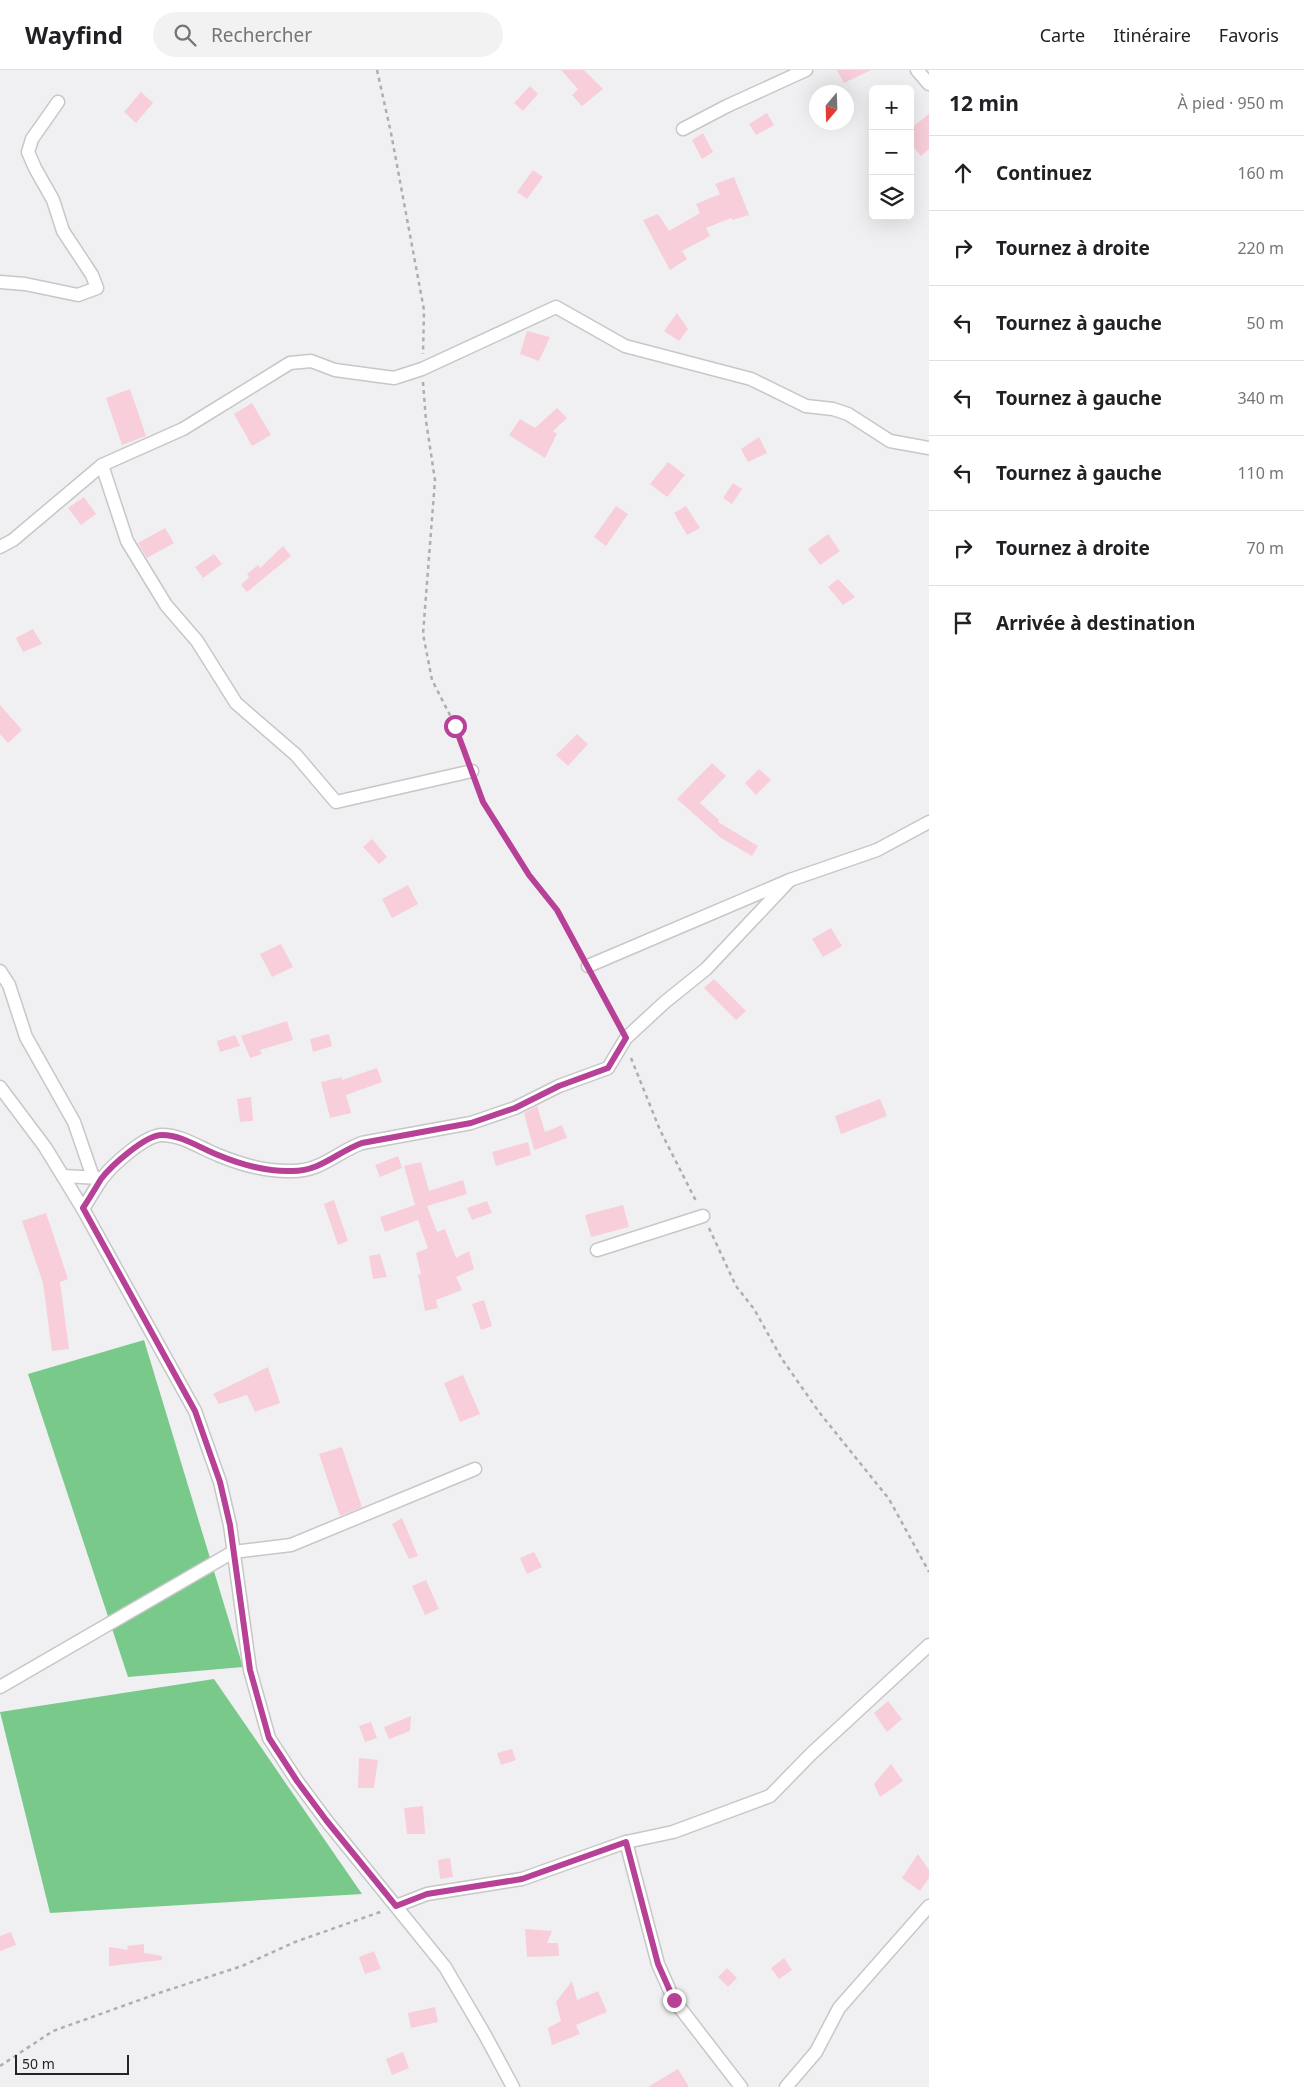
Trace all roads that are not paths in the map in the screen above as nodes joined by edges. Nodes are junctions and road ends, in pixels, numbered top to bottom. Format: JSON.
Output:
{"nodes":[{"id":1,"x":806,"y":70,"type":"edge"},
{"id":2,"x":916,"y":70,"type":"edge"},
{"id":3,"x":929,"y":84,"type":"edge"},
{"id":4,"x":58,"y":102,"type":"dead end"},
{"id":5,"x":683,"y":129,"type":"dead end"},
{"id":6,"x":0,"y":282,"type":"edge"},
{"id":7,"x":929,"y":448,"type":"edge"},
{"id":8,"x":102,"y":465,"type":"junction"},
{"id":9,"x":0,"y":547,"type":"edge"},
{"id":10,"x":472,"y":771,"type":"road end"},
{"id":11,"x":929,"y":822,"type":"edge"},
{"id":12,"x":790,"y":880,"type":"junction"},
{"id":13,"x":588,"y":966,"type":"road end"},
{"id":14,"x":0,"y":971,"type":"edge"},
{"id":15,"x":0,"y":1087,"type":"edge"},
{"id":16,"x":63,"y":1176,"type":"junction"},
{"id":17,"x":98,"y":1178,"type":"junction"},
{"id":18,"x":83,"y":1208,"type":"junction"},
{"id":19,"x":704,"y":1216,"type":"road end"},
{"id":20,"x":597,"y":1250,"type":"dead end"},
{"id":21,"x":475,"y":1469,"type":"dead end"},
{"id":22,"x":234,"y":1552,"type":"junction"},
{"id":23,"x":929,"y":1645,"type":"edge"},
{"id":24,"x":0,"y":1686,"type":"edge"},
{"id":25,"x":626,"y":1842,"type":"junction"},
{"id":26,"x":396,"y":1906,"type":"junction"},
{"id":27,"x":929,"y":1906,"type":"edge"},
{"id":28,"x":513,"y":2087,"type":"edge"},
{"id":29,"x":741,"y":2087,"type":"edge"},
{"id":30,"x":786,"y":2087,"type":"edge"}],
"edges":[{"from":1,"to":5,"type":"street"},
{"from":2,"to":3,"type":"street"},
{"from":4,"to":6,"type":"street"},
{"from":7,"to":8,"type":"street"},
{"from":8,"to":9,"type":"street"},
{"from":8,"to":10,"type":"street"},
{"from":11,"to":12,"type":"street"},
{"from":12,"to":13,"type":"street"},
{"from":12,"to":17,"type":"street"},
{"from":14,"to":17,"type":"street"},
{"from":15,"to":16,"type":"street"},
{"from":16,"to":17,"type":"street"},
{"from":16,"to":18,"type":"street"},
{"from":17,"to":18,"type":"street"},
{"from":18,"to":22,"type":"street"},
{"from":19,"to":20,"type":"street"},
{"from":21,"to":22,"type":"street"},
{"from":22,"to":24,"type":"street"},
{"from":22,"to":26,"type":"street"},
{"from":23,"to":25,"type":"street"},
{"from":25,"to":26,"type":"street"},
{"from":25,"to":29,"type":"street"},
{"from":26,"to":28,"type":"street"},
{"from":27,"to":30,"type":"street"}]}
